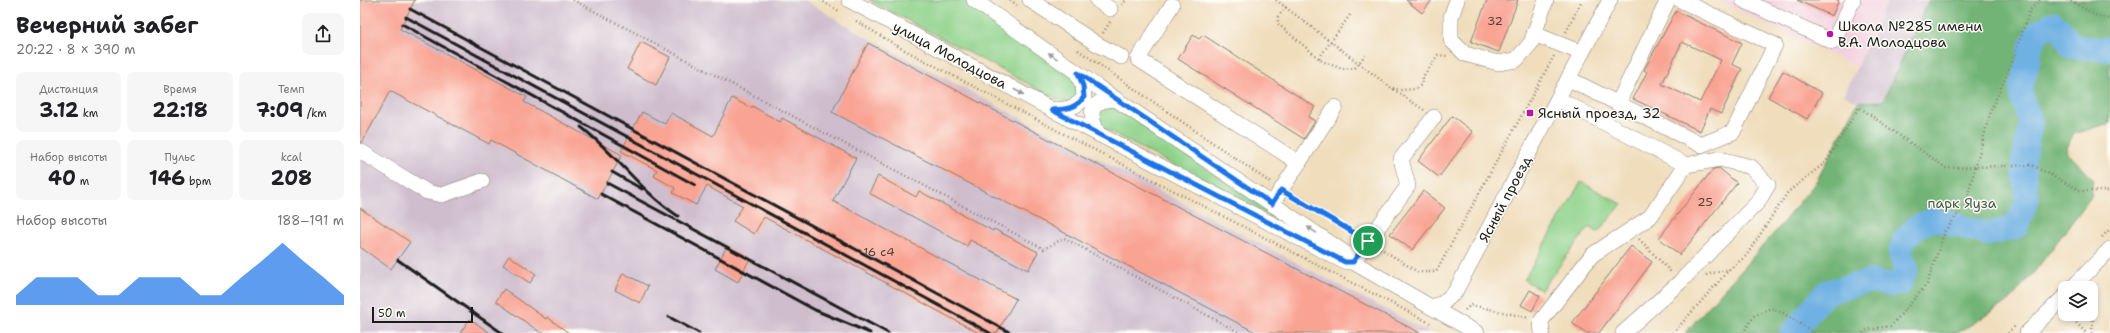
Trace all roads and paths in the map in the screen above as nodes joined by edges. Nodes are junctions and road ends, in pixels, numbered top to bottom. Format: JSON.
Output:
{"nodes":[{"id":1,"x":573,"y":0,"type":"edge"},
{"id":2,"x":820,"y":0,"type":"edge"},
{"id":3,"x":974,"y":0,"type":"edge"},
{"id":4,"x":1010,"y":0,"type":"edge"},
{"id":5,"x":1097,"y":0,"type":"edge"},
{"id":6,"x":1276,"y":0,"type":"edge"},
{"id":7,"x":1457,"y":0,"type":"edge"},
{"id":8,"x":1546,"y":0,"type":"edge"},
{"id":9,"x":1582,"y":0,"type":"edge"},
{"id":10,"x":1610,"y":0,"type":"edge"},
{"id":11,"x":1668,"y":0,"type":"edge"},
{"id":12,"x":1680,"y":0,"type":"edge"},
{"id":13,"x":1743,"y":0,"type":"edge"},
{"id":14,"x":1853,"y":0,"type":"edge"},
{"id":15,"x":2040,"y":0,"type":"edge"},
{"id":16,"x":2067,"y":0,"type":"edge"},
{"id":17,"x":1027,"y":5,"type":"edge"},
{"id":18,"x":1172,"y":5,"type":"dead end"},
{"id":19,"x":845,"y":6,"type":"edge"},
{"id":20,"x":1286,"y":7,"type":"junction"},
{"id":21,"x":1110,"y":9,"type":"dead end"},
{"id":22,"x":1350,"y":15,"type":"dead end"},
{"id":23,"x":2110,"y":19,"type":"edge"},
{"id":24,"x":854,"y":20,"type":"dead end"},
{"id":25,"x":1534,"y":34,"type":"junction"},
{"id":26,"x":1331,"y":42,"type":"junction"},
{"id":27,"x":1560,"y":44,"type":"junction"},
{"id":28,"x":1074,"y":47,"type":"dead end"},
{"id":29,"x":1458,"y":47,"type":"junction"},
{"id":30,"x":1582,"y":53,"type":"junction"},
{"id":31,"x":1365,"y":55,"type":"dead end"},
{"id":32,"x":1121,"y":57,"type":"dead end"},
{"id":33,"x":1319,"y":58,"type":"junction"},
{"id":34,"x":1359,"y":63,"type":"junction"},
{"id":35,"x":1078,"y":73,"type":"junction"},
{"id":36,"x":1569,"y":79,"type":"junction"},
{"id":37,"x":1390,"y":87,"type":"junction"},
{"id":38,"x":1116,"y":99,"type":"junction"},
{"id":39,"x":1558,"y":99,"type":"junction"},
{"id":40,"x":1618,"y":103,"type":"junction"},
{"id":41,"x":1335,"y":107,"type":"dead end"},
{"id":42,"x":1052,"y":110,"type":"junction"},
{"id":43,"x":1434,"y":117,"type":"joint"},
{"id":44,"x":1098,"y":134,"type":"junction"},
{"id":45,"x":360,"y":151,"type":"edge"},
{"id":46,"x":1299,"y":163,"type":"junction"},
{"id":47,"x":1686,"y":165,"type":"junction"},
{"id":48,"x":1975,"y":167,"type":"junction"},
{"id":49,"x":482,"y":181,"type":"dead end"},
{"id":50,"x":1281,"y":190,"type":"junction"},
{"id":51,"x":2110,"y":191,"type":"edge"},
{"id":52,"x":1272,"y":204,"type":"junction"},
{"id":53,"x":1630,"y":230,"type":"junction"},
{"id":54,"x":1368,"y":241,"type":"junction"},
{"id":55,"x":2110,"y":249,"type":"edge"},
{"id":56,"x":1353,"y":262,"type":"junction"},
{"id":57,"x":1730,"y":269,"type":"junction"},
{"id":58,"x":1702,"y":277,"type":"dead end"},
{"id":59,"x":2095,"y":279,"type":"dead end"},
{"id":60,"x":2079,"y":281,"type":"edge"},
{"id":61,"x":1680,"y":282,"type":"junction"},
{"id":62,"x":2058,"y":303,"type":"edge"},
{"id":63,"x":1431,"y":307,"type":"junction"},
{"id":64,"x":1454,"y":320,"type":"junction"},
{"id":65,"x":2075,"y":321,"type":"edge"},
{"id":66,"x":1541,"y":327,"type":"edge"},
{"id":67,"x":1240,"y":333,"type":"edge"},
{"id":68,"x":1477,"y":333,"type":"edge"},
{"id":69,"x":1623,"y":333,"type":"edge"},
{"id":70,"x":1673,"y":333,"type":"edge"},
{"id":71,"x":1743,"y":333,"type":"edge"},
{"id":72,"x":1815,"y":333,"type":"edge"},
{"id":73,"x":1863,"y":333,"type":"edge"},
{"id":74,"x":2027,"y":333,"type":"edge"},
{"id":75,"x":2086,"y":333,"type":"edge"},
{"id":76,"x":2092,"y":333,"type":"edge"}],
"edges":[{"from":1,"to":67,"type":"path"},
{"from":2,"to":19,"type":"path"},
{"from":35,"to":3,"type":"street","one_way":true},
{"from":4,"to":17,"type":"path"},
{"from":5,"to":21,"type":"street"},
{"from":6,"to":20,"type":"path"},
{"from":7,"to":29,"type":"street"},
{"from":8,"to":25,"type":"street"},
{"from":9,"to":27,"type":"path"},
{"from":10,"to":30,"type":"street","name":"Ясный проезд"},
{"from":11,"to":40,"type":"street"},
{"from":12,"to":40,"type":"street"},
{"from":13,"to":14,"type":"street"},
{"from":15,"to":48,"type":"path"},
{"from":16,"to":23,"type":"path"},
{"from":17,"to":32,"type":"street"},
{"from":18,"to":46,"type":"street"},
{"from":19,"to":42,"type":"street","name":"улица Молодцова","one_way":true},
{"from":20,"to":26,"type":"path"},
{"from":20,"to":33,"type":"path"},
{"from":22,"to":26,"type":"path"},
{"from":24,"to":64,"type":"path"},
{"from":25,"to":27,"type":"street"},
{"from":25,"to":29,"type":"street"},
{"from":26,"to":33,"type":"path"},
{"from":26,"to":34,"type":"path"},
{"from":27,"to":30,"type":"street"},
{"from":27,"to":54,"type":"path"},
{"from":28,"to":50,"type":"path"},
{"from":29,"to":37,"type":"path"},
{"from":30,"to":36,"type":"street","name":"Ясный проезд"},
{"from":31,"to":34,"type":"path"},
{"from":33,"to":34,"type":"path"},
{"from":34,"to":37,"type":"path"},
{"from":35,"to":38,"type":"street"},
{"from":35,"to":42,"type":"street"},
{"from":36,"to":39,"type":"street","name":"Ясный проезд"},
{"from":36,"to":40,"type":"street"},
{"from":37,"to":43,"type":"path"},
{"from":38,"to":44,"type":"street"},
{"from":38,"to":52,"type":"street"},
{"from":39,"to":47,"type":"street"},
{"from":39,"to":63,"type":"street","name":"Ясный проезд"},
{"from":41,"to":46,"type":"street"},
{"from":42,"to":44,"type":"street","name":"улица Молодцова"},
{"from":43,"to":54,"type":"street"},
{"from":44,"to":56,"type":"street","name":"улица Молодцова"},
{"from":45,"to":49,"type":"street"},
{"from":46,"to":50,"type":"street"},
{"from":47,"to":53,"type":"street"},
{"from":47,"to":61,"type":"street"},
{"from":48,"to":51,"type":"path"},
{"from":48,"to":57,"type":"path"},
{"from":48,"to":73,"type":"path"},
{"from":50,"to":52,"type":"street"},
{"from":50,"to":54,"type":"path"},
{"from":56,"to":52,"type":"street","one_way":true},
{"from":53,"to":61,"type":"path"},
{"from":53,"to":66,"type":"street"},
{"from":54,"to":56,"type":"street"},
{"from":55,"to":60,"type":"street"},
{"from":56,"to":63,"type":"street"},
{"from":57,"to":58,"type":"path"},
{"from":57,"to":70,"type":"path"},
{"from":59,"to":76,"type":"path"},
{"from":61,"to":69,"type":"street"},
{"from":62,"to":74,"type":"street"},
{"from":63,"to":64,"type":"street"},
{"from":64,"to":66,"type":"path"},
{"from":64,"to":68,"type":"street"},
{"from":65,"to":75,"type":"path"},
{"from":71,"to":72,"type":"path"}]}
